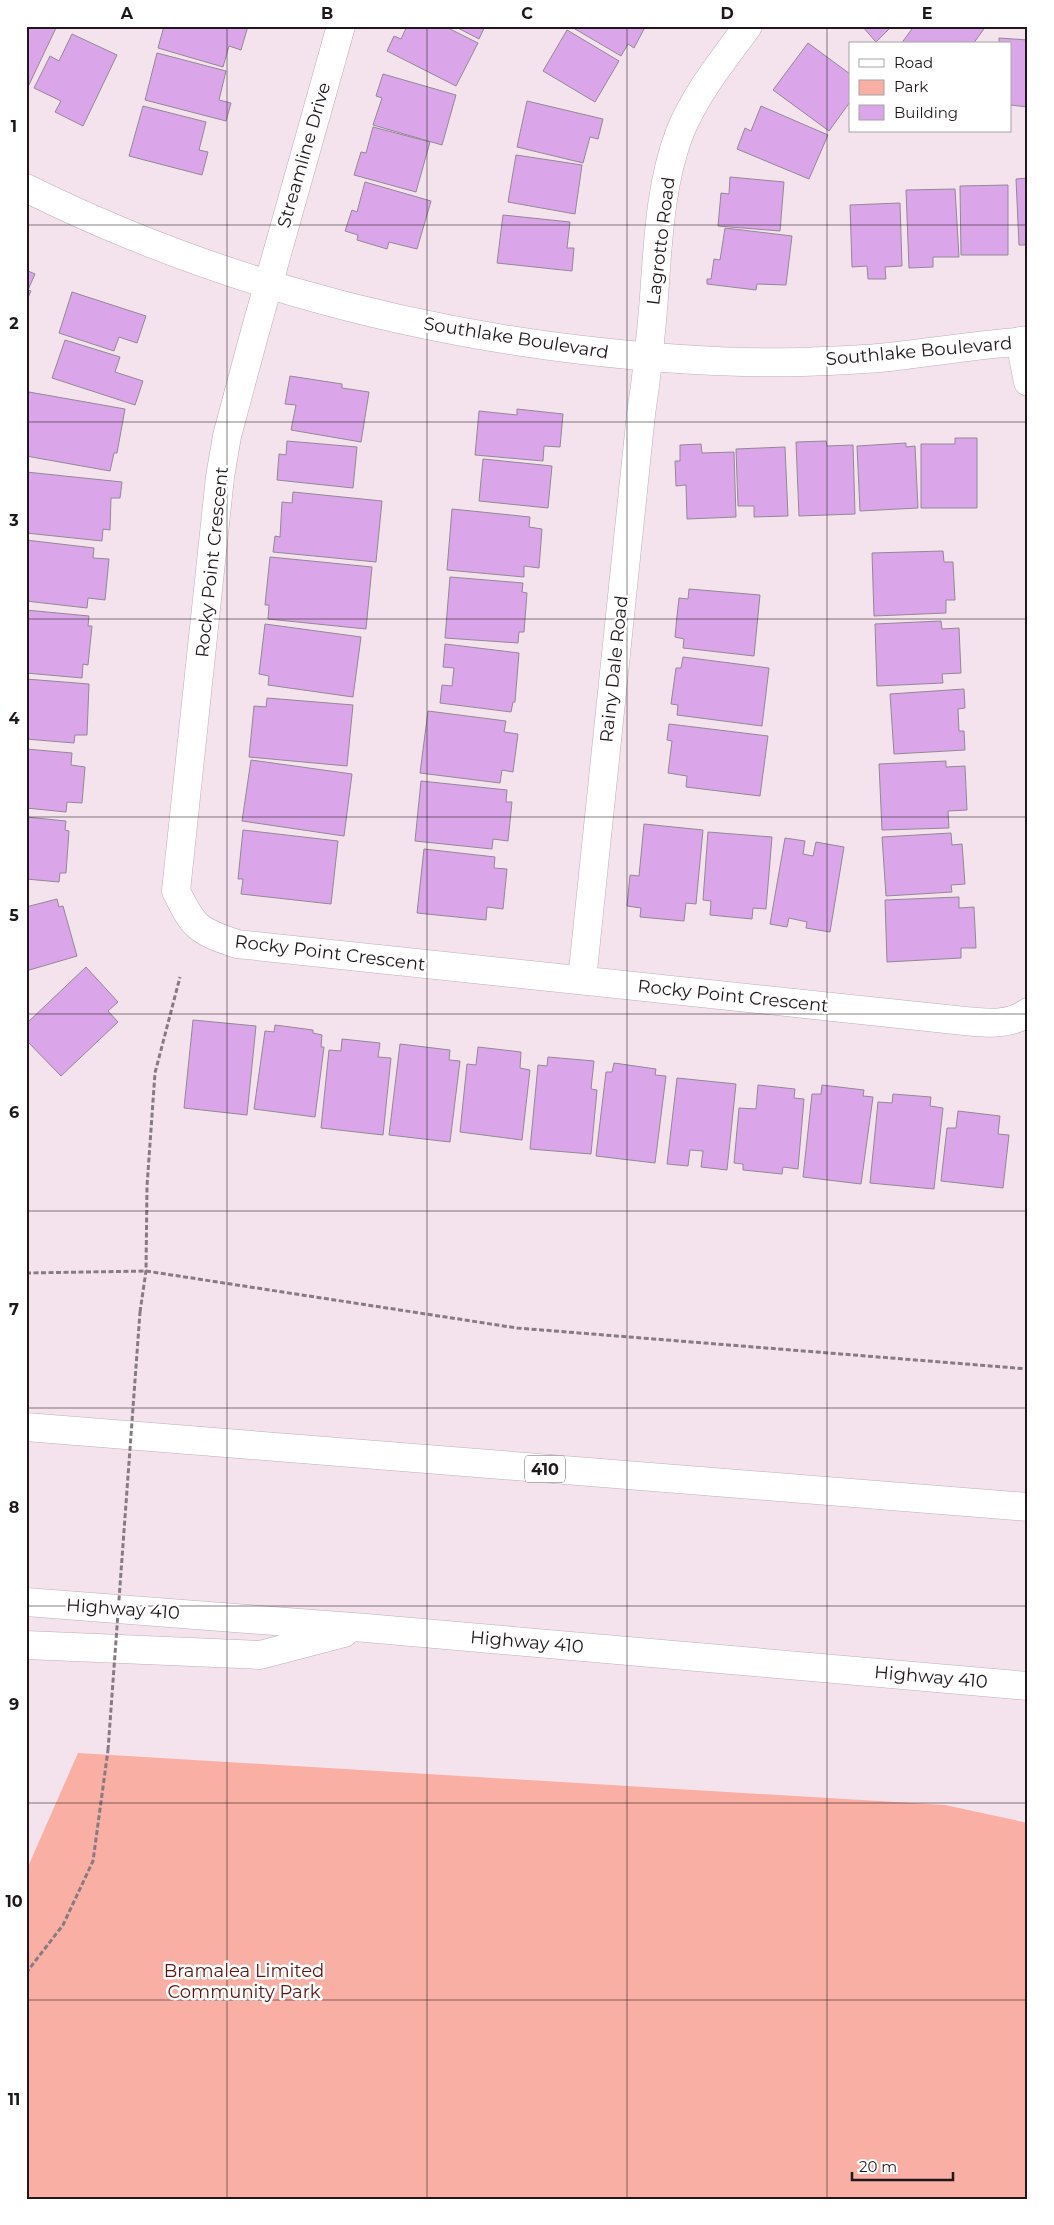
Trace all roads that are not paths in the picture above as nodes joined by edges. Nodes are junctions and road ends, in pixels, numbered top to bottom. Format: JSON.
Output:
{"nodes":[{"id":1,"x":341,"y":26,"type":"edge"},
{"id":2,"x":748,"y":26,"type":"edge"},
{"id":3,"x":26,"y":188,"type":"edge"},
{"id":4,"x":268,"y":284,"type":"junction"},
{"id":5,"x":1024,"y":341,"type":"edge"},
{"id":6,"x":649,"y":358,"type":"junction"},
{"id":7,"x":1028,"y":382,"type":"edge"},
{"id":8,"x":582,"y":980,"type":"junction"},
{"id":9,"x":1028,"y":1012,"type":"edge"},
{"id":10,"x":26,"y":1427,"type":"edge"},
{"id":11,"x":1028,"y":1507,"type":"edge"},
{"id":12,"x":26,"y":1602,"type":"edge"},
{"id":13,"x":366,"y":1628,"type":"junction"},
{"id":14,"x":26,"y":1645,"type":"edge"},
{"id":15,"x":1028,"y":1686,"type":"edge"}],
"edges":[{"from":1,"to":4,"type":"main road","name":"Streamline Drive"},
{"from":2,"to":6,"type":"main road","name":"Lagrotto Road"},
{"from":3,"to":4,"type":"main road","name":"Southlake Boulevard"},
{"from":4,"to":6,"type":"main road","name":"Southlake Boulevard"},
{"from":4,"to":8,"type":"main road","name":"Rocky Point Crescent"},
{"from":5,"to":6,"type":"main road","name":"Southlake Boulevard"},
{"from":5,"to":7,"type":"main road"},
{"from":6,"to":8,"type":"main road","name":"Rainy Dale Road"},
{"from":8,"to":9,"type":"main road","name":"Rocky Point Crescent"},
{"from":10,"to":11,"type":"main road","number":"410"},
{"from":12,"to":13,"type":"main road","name":"Highway 410"},
{"from":13,"to":14,"type":"main road"},
{"from":13,"to":15,"type":"main road","name":"Highway 410"}]}
